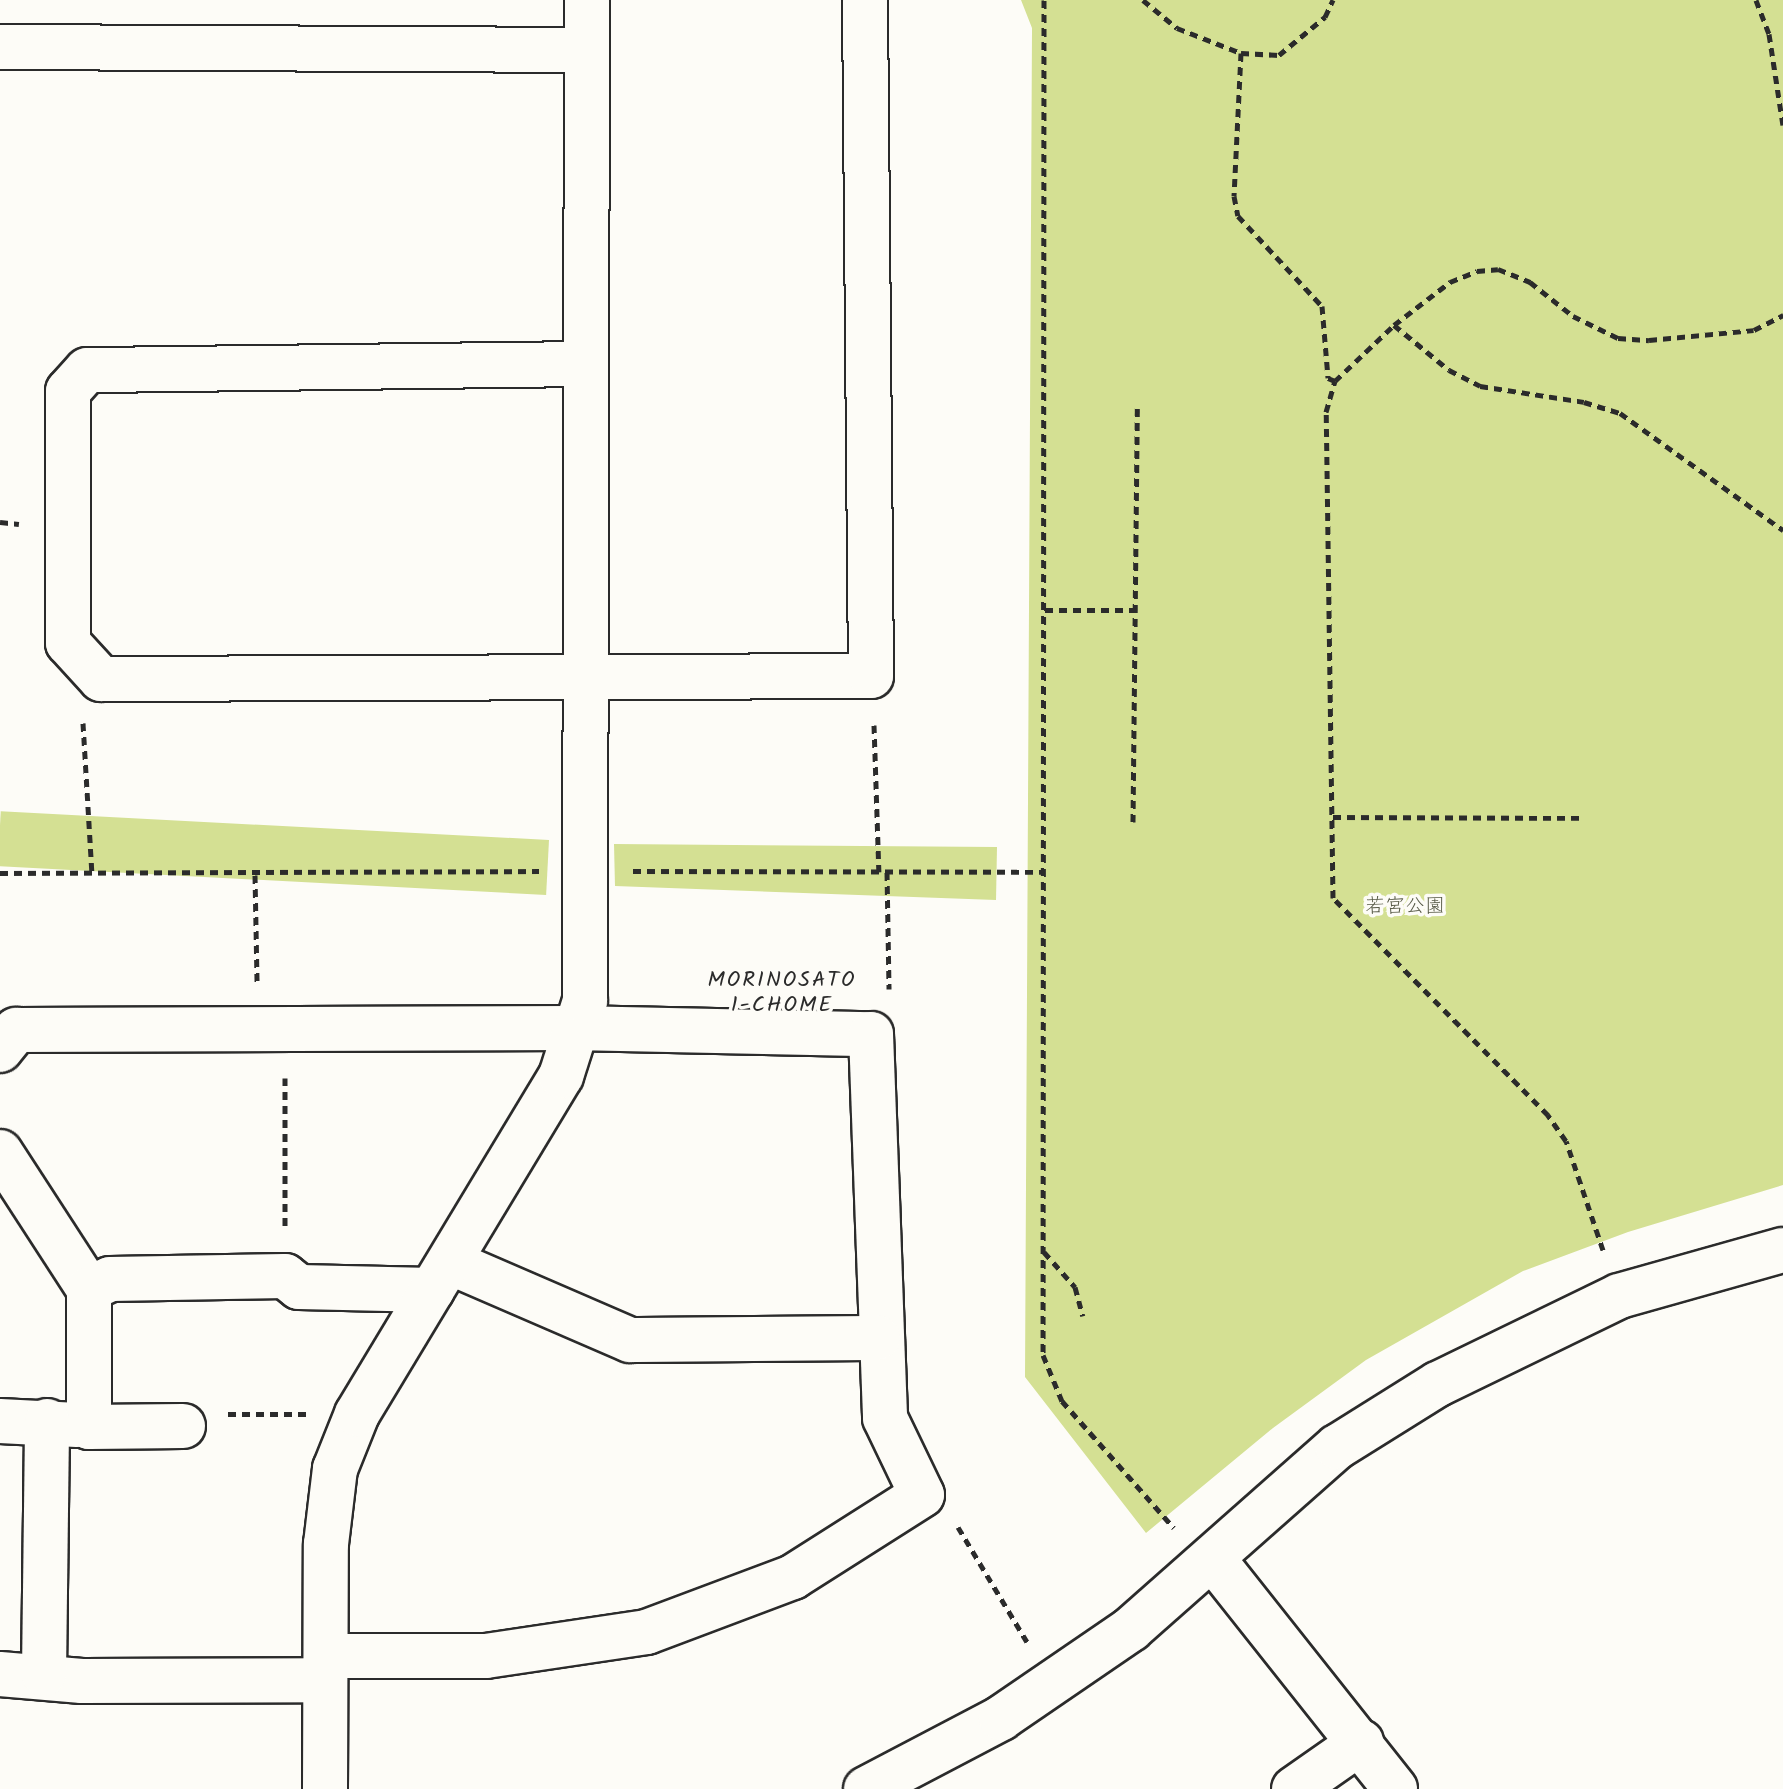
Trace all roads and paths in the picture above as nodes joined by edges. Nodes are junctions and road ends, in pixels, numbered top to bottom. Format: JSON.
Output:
{"nodes":[{"id":1,"x":587,"y":0,"type":"edge"},
{"id":2,"x":865,"y":0,"type":"edge"},
{"id":3,"x":1044,"y":0,"type":"edge"},
{"id":4,"x":1143,"y":0,"type":"edge"},
{"id":5,"x":1333,"y":0,"type":"edge"},
{"id":6,"x":1756,"y":0,"type":"edge"},
{"id":7,"x":0,"y":47,"type":"edge"},
{"id":8,"x":583,"y":50,"type":"junction"},
{"id":9,"x":1241,"y":53,"type":"junction"},
{"id":10,"x":1783,"y":125,"type":"edge"},
{"id":11,"x":1783,"y":315,"type":"edge"},
{"id":12,"x":1394,"y":325,"type":"junction"},
{"id":13,"x":586,"y":364,"type":"junction"},
{"id":14,"x":1335,"y":381,"type":"junction"},
{"id":15,"x":1137,"y":408,"type":"dead end"},
{"id":16,"x":1783,"y":530,"type":"edge"},
{"id":17,"x":1045,"y":610,"type":"junction"},
{"id":18,"x":1137,"y":610,"type":"junction"},
{"id":19,"x":84,"y":666,"type":"junction"},
{"id":20,"x":871,"y":676,"type":"junction"},
{"id":21,"x":589,"y":678,"type":"junction"},
{"id":22,"x":1333,"y":817,"type":"junction"},
{"id":23,"x":1583,"y":818,"type":"dead end"},
{"id":24,"x":1133,"y":822,"type":"dead end"},
{"id":25,"x":585,"y":870,"type":"junction"},
{"id":26,"x":879,"y":872,"type":"junction"},
{"id":27,"x":887,"y":872,"type":"junction"},
{"id":28,"x":1043,"y":872,"type":"junction"},
{"id":29,"x":0,"y":873,"type":"edge"},
{"id":30,"x":92,"y":874,"type":"junction"},
{"id":31,"x":255,"y":875,"type":"junction"},
{"id":32,"x":573,"y":1028,"type":"junction"},
{"id":33,"x":271,"y":1029,"type":"junction"},
{"id":34,"x":871,"y":1034,"type":"junction"},
{"id":35,"x":0,"y":1050,"type":"edge"},
{"id":36,"x":0,"y":1152,"type":"edge"},
{"id":37,"x":1783,"y":1250,"type":"edge"},
{"id":38,"x":1043,"y":1251,"type":"junction"},
{"id":39,"x":285,"y":1276,"type":"junction"},
{"id":40,"x":442,"y":1276,"type":"junction"},
{"id":41,"x":89,"y":1289,"type":"junction"},
{"id":42,"x":1619,"y":1296,"type":"junction"},
{"id":43,"x":1083,"y":1316,"type":"dead end"},
{"id":44,"x":878,"y":1338,"type":"junction"},
{"id":45,"x":357,"y":1414,"type":"junction"},
{"id":46,"x":0,"y":1421,"type":"edge"},
{"id":47,"x":47,"y":1421,"type":"junction"},
{"id":48,"x":183,"y":1426,"type":"joint"},
{"id":49,"x":89,"y":1427,"type":"junction"},
{"id":50,"x":922,"y":1495,"type":"junction"},
{"id":51,"x":1213,"y":1559,"type":"junction"},
{"id":52,"x":1029,"y":1645,"type":"dead end"},
{"id":53,"x":326,"y":1668,"type":"junction"},
{"id":54,"x":0,"y":1674,"type":"edge"},
{"id":55,"x":44,"y":1674,"type":"junction"},
{"id":56,"x":1361,"y":1742,"type":"junction"},
{"id":57,"x":325,"y":1789,"type":"edge"},
{"id":58,"x":866,"y":1789,"type":"edge"},
{"id":59,"x":1294,"y":1789,"type":"edge"},
{"id":60,"x":1395,"y":1789,"type":"edge"}],
"edges":[{"from":1,"to":8,"type":"street"},
{"from":2,"to":20,"type":"street"},
{"from":3,"to":17,"type":"path"},
{"from":4,"to":9,"type":"path"},
{"from":5,"to":9,"type":"path"},
{"from":6,"to":10,"type":"path"},
{"from":7,"to":8,"type":"street"},
{"from":8,"to":13,"type":"street"},
{"from":9,"to":14,"type":"path"},
{"from":11,"to":12,"type":"path"},
{"from":12,"to":14,"type":"path"},
{"from":12,"to":16,"type":"path"},
{"from":13,"to":19,"type":"street"},
{"from":13,"to":21,"type":"street"},
{"from":14,"to":22,"type":"path"},
{"from":15,"to":18,"type":"path"},
{"from":17,"to":18,"type":"path"},
{"from":17,"to":28,"type":"path"},
{"from":18,"to":24,"type":"path"},
{"from":19,"to":21,"type":"street"},
{"from":19,"to":30,"type":"path"},
{"from":20,"to":21,"type":"street"},
{"from":20,"to":26,"type":"path"},
{"from":21,"to":25,"type":"street"},
{"from":22,"to":23,"type":"path"},
{"from":22,"to":42,"type":"path"},
{"from":25,"to":26,"type":"path"},
{"from":25,"to":31,"type":"path"},
{"from":25,"to":32,"type":"street"},
{"from":26,"to":27,"type":"path"},
{"from":27,"to":28,"type":"path"},
{"from":27,"to":34,"type":"path"},
{"from":28,"to":38,"type":"path"},
{"from":29,"to":30,"type":"path"},
{"from":30,"to":31,"type":"path"},
{"from":31,"to":33,"type":"path"},
{"from":32,"to":33,"type":"street"},
{"from":32,"to":34,"type":"street"},
{"from":32,"to":40,"type":"street"},
{"from":33,"to":35,"type":"street"},
{"from":33,"to":39,"type":"path"},
{"from":34,"to":44,"type":"street"},
{"from":36,"to":41,"type":"street"},
{"from":37,"to":42,"type":"street"},
{"from":38,"to":43,"type":"path"},
{"from":38,"to":51,"type":"path"},
{"from":39,"to":40,"type":"street"},
{"from":39,"to":41,"type":"street"},
{"from":40,"to":44,"type":"street"},
{"from":40,"to":45,"type":"street"},
{"from":41,"to":49,"type":"street"},
{"from":42,"to":51,"type":"street"},
{"from":44,"to":50,"type":"street"},
{"from":45,"to":48,"type":"path"},
{"from":45,"to":53,"type":"street"},
{"from":46,"to":47,"type":"street"},
{"from":47,"to":49,"type":"street"},
{"from":47,"to":55,"type":"street"},
{"from":48,"to":49,"type":"street"},
{"from":50,"to":52,"type":"path"},
{"from":50,"to":53,"type":"street"},
{"from":51,"to":56,"type":"street"},
{"from":51,"to":58,"type":"street"},
{"from":53,"to":55,"type":"street"},
{"from":53,"to":57,"type":"street"},
{"from":54,"to":55,"type":"street"},
{"from":56,"to":59,"type":"street"},
{"from":56,"to":60,"type":"street"}]}
